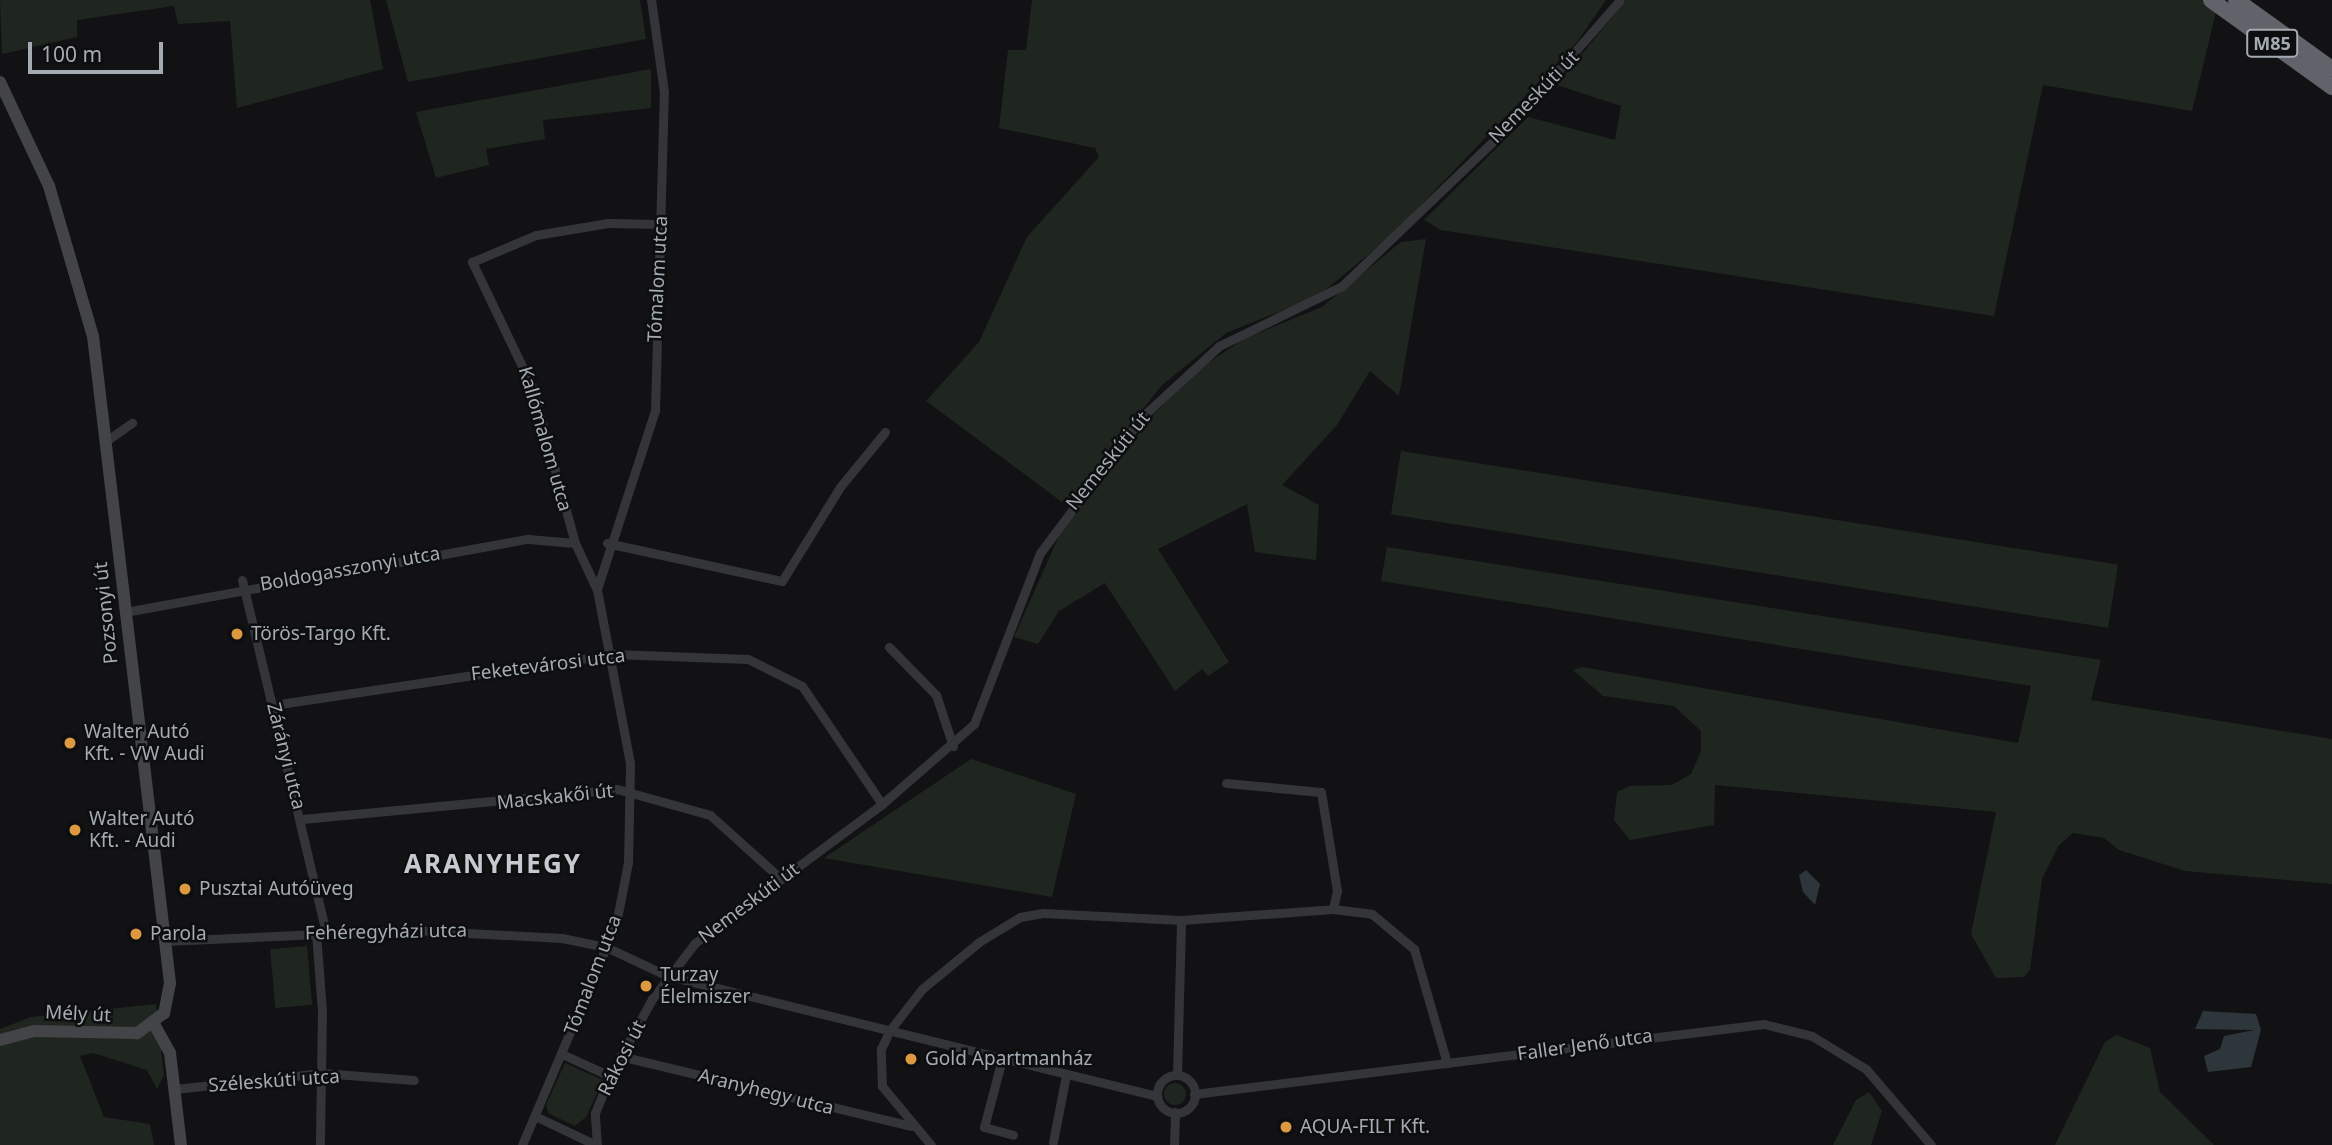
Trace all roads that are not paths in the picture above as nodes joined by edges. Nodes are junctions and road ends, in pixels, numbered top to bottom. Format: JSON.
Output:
{"nodes":[{"id":1,"x":651,"y":0,"type":"edge"},
{"id":2,"x":1620,"y":0,"type":"edge"},
{"id":3,"x":2211,"y":0,"type":"edge"},
{"id":4,"x":2235,"y":0,"type":"edge"},
{"id":5,"x":2332,"y":69,"type":"edge"},
{"id":6,"x":0,"y":82,"type":"edge"},
{"id":7,"x":2332,"y":87,"type":"edge"},
{"id":8,"x":662,"y":224,"type":"junction"},
{"id":9,"x":132,"y":423,"type":"dead end"},
{"id":10,"x":885,"y":432,"type":"dead end"},
{"id":11,"x":106,"y":441,"type":"junction"},
{"id":12,"x":575,"y":543,"type":"junction"},
{"id":13,"x":607,"y":543,"type":"junction"},
{"id":14,"x":244,"y":584,"type":"junction"},
{"id":15,"x":597,"y":590,"type":"junction"},
{"id":16,"x":125,"y":612,"type":"junction"},
{"id":17,"x":888,"y":648,"type":"dead end"},
{"id":18,"x":613,"y":654,"type":"junction"},
{"id":19,"x":273,"y":705,"type":"junction"},
{"id":20,"x":953,"y":746,"type":"junction"},
{"id":21,"x":1226,"y":783,"type":"dead end"},
{"id":22,"x":630,"y":792,"type":"junction"},
{"id":23,"x":882,"y":804,"type":"junction"},
{"id":24,"x":302,"y":820,"type":"junction"},
{"id":25,"x":780,"y":878,"type":"junction"},
{"id":26,"x":1333,"y":909,"type":"junction"},
{"id":27,"x":1181,"y":920,"type":"junction"},
{"id":28,"x":321,"y":933,"type":"junction"},
{"id":29,"x":164,"y":941,"type":"junction"},
{"id":30,"x":606,"y":947,"type":"junction"},
{"id":31,"x":668,"y":976,"type":"junction"},
{"id":32,"x":154,"y":1024,"type":"junction"},
{"id":33,"x":890,"y":1030,"type":"junction"},
{"id":34,"x":0,"y":1040,"type":"edge"},
{"id":35,"x":562,"y":1054,"type":"junction"},
{"id":36,"x":620,"y":1056,"type":"junction"},
{"id":37,"x":1002,"y":1059,"type":"junction"},
{"id":38,"x":1447,"y":1063,"type":"junction"},
{"id":39,"x":322,"y":1073,"type":"junction"},
{"id":40,"x":1066,"y":1075,"type":"junction"},
{"id":41,"x":1177,"y":1075,"type":"junction"},
{"id":42,"x":610,"y":1076,"type":"junction"},
{"id":43,"x":414,"y":1080,"type":"dead end"},
{"id":44,"x":176,"y":1089,"type":"junction"},
{"id":45,"x":1194,"y":1094,"type":"junction"},
{"id":46,"x":1157,"y":1096,"type":"junction"},
{"id":47,"x":1175,"y":1112,"type":"junction"},
{"id":48,"x":535,"y":1116,"type":"junction"},
{"id":49,"x":912,"y":1126,"type":"junction"},
{"id":50,"x":1013,"y":1135,"type":"dead end"},
{"id":51,"x":1053,"y":1142,"type":"dead end"},
{"id":52,"x":181,"y":1145,"type":"edge"},
{"id":53,"x":320,"y":1145,"type":"edge"},
{"id":54,"x":522,"y":1145,"type":"edge"},
{"id":55,"x":596,"y":1145,"type":"edge"},
{"id":56,"x":931,"y":1145,"type":"edge"},
{"id":57,"x":1174,"y":1145,"type":"edge"},
{"id":58,"x":1931,"y":1145,"type":"edge"}],
"edges":[{"from":1,"to":8,"type":"street","name":"Tómalom utca"},
{"from":2,"to":20,"type":"street","name":"Nemeskúti út"},
{"from":3,"to":7,"type":"highway","number":"M85"},
{"from":4,"to":5,"type":"highway","number":"M85"},
{"from":6,"to":11,"type":"main road","name":"Pozsonyi út"},
{"from":8,"to":12,"type":"street","name":"Kallómalom utca"},
{"from":8,"to":13,"type":"street","name":"Tómalom utca"},
{"from":9,"to":11,"type":"street"},
{"from":10,"to":13,"type":"street"},
{"from":11,"to":16,"type":"main road","name":"Pozsonyi út"},
{"from":12,"to":14,"type":"street","name":"Boldogasszonyi utca"},
{"from":12,"to":15,"type":"street","name":"Tómalom utca"},
{"from":13,"to":15,"type":"street","name":"Tómalom utca"},
{"from":14,"to":16,"type":"street","name":"Boldogasszonyi utca"},
{"from":14,"to":19,"type":"street","name":"Zárányi utca"},
{"from":15,"to":18,"type":"street","name":"Tómalom utca"},
{"from":16,"to":29,"type":"main road","name":"Pozsonyi út"},
{"from":17,"to":20,"type":"street"},
{"from":18,"to":19,"type":"street","name":"Feketevárosi utca"},
{"from":18,"to":22,"type":"street","name":"Tómalom utca"},
{"from":18,"to":23,"type":"street","name":"Feketevárosi utca"},
{"from":19,"to":24,"type":"street","name":"Zárányi utca"},
{"from":20,"to":23,"type":"street","name":"Nemeskúti út"},
{"from":21,"to":26,"type":"street"},
{"from":22,"to":24,"type":"street","name":"Macskakői út"},
{"from":22,"to":25,"type":"street","name":"Macskakői út"},
{"from":22,"to":30,"type":"street","name":"Tómalom utca"},
{"from":23,"to":25,"type":"street","name":"Nemeskúti út"},
{"from":24,"to":28,"type":"street","name":"Zárányi utca"},
{"from":25,"to":31,"type":"street","name":"Nemeskúti út"},
{"from":26,"to":27,"type":"street"},
{"from":26,"to":38,"type":"street"},
{"from":27,"to":33,"type":"street"},
{"from":27,"to":41,"type":"street"},
{"from":28,"to":29,"type":"street","name":"Fehéregyházi utca"},
{"from":28,"to":30,"type":"street","name":"Fehéregyházi utca"},
{"from":28,"to":39,"type":"street","name":"Zárányi utca"},
{"from":29,"to":32,"type":"main road","name":"Pozsonyi út"},
{"from":30,"to":31,"type":"street","name":"Fehéregyházi utca"},
{"from":30,"to":35,"type":"street","name":"Tómalom utca"},
{"from":31,"to":33,"type":"street","name":"Fehéregyházi utca"},
{"from":31,"to":36,"type":"street","name":"Rákosi út"},
{"from":32,"to":34,"type":"main road","name":"Mély út"},
{"from":32,"to":44,"type":"main road"},
{"from":33,"to":37,"type":"street"},
{"from":33,"to":49,"type":"street"},
{"from":35,"to":42,"type":"street"},
{"from":35,"to":48,"type":"street","name":"Tómalom utca"},
{"from":36,"to":42,"type":"street","name":"Rákosi út"},
{"from":36,"to":49,"type":"street","name":"Aranyhegy utca"},
{"from":37,"to":40,"type":"street"},
{"from":37,"to":50,"type":"street"},
{"from":38,"to":45,"type":"street","name":"Faller Jenő utca"},
{"from":38,"to":58,"type":"street","name":"Faller Jenő utca"},
{"from":39,"to":43,"type":"street","name":"Széleskúti utca"},
{"from":39,"to":44,"type":"street","name":"Széleskúti utca"},
{"from":39,"to":53,"type":"street","name":"Zárányi utca"},
{"from":40,"to":46,"type":"street"},
{"from":40,"to":51,"type":"street"},
{"from":41,"to":45,"type":"street"},
{"from":41,"to":46,"type":"street"},
{"from":42,"to":55,"type":"street","name":"Rákosi út"},
{"from":44,"to":52,"type":"main road"},
{"from":45,"to":47,"type":"street"},
{"from":46,"to":47,"type":"street"},
{"from":47,"to":57,"type":"street"},
{"from":48,"to":54,"type":"street","name":"Tómalom utca"},
{"from":48,"to":55,"type":"street"},
{"from":49,"to":56,"type":"street"}]}
